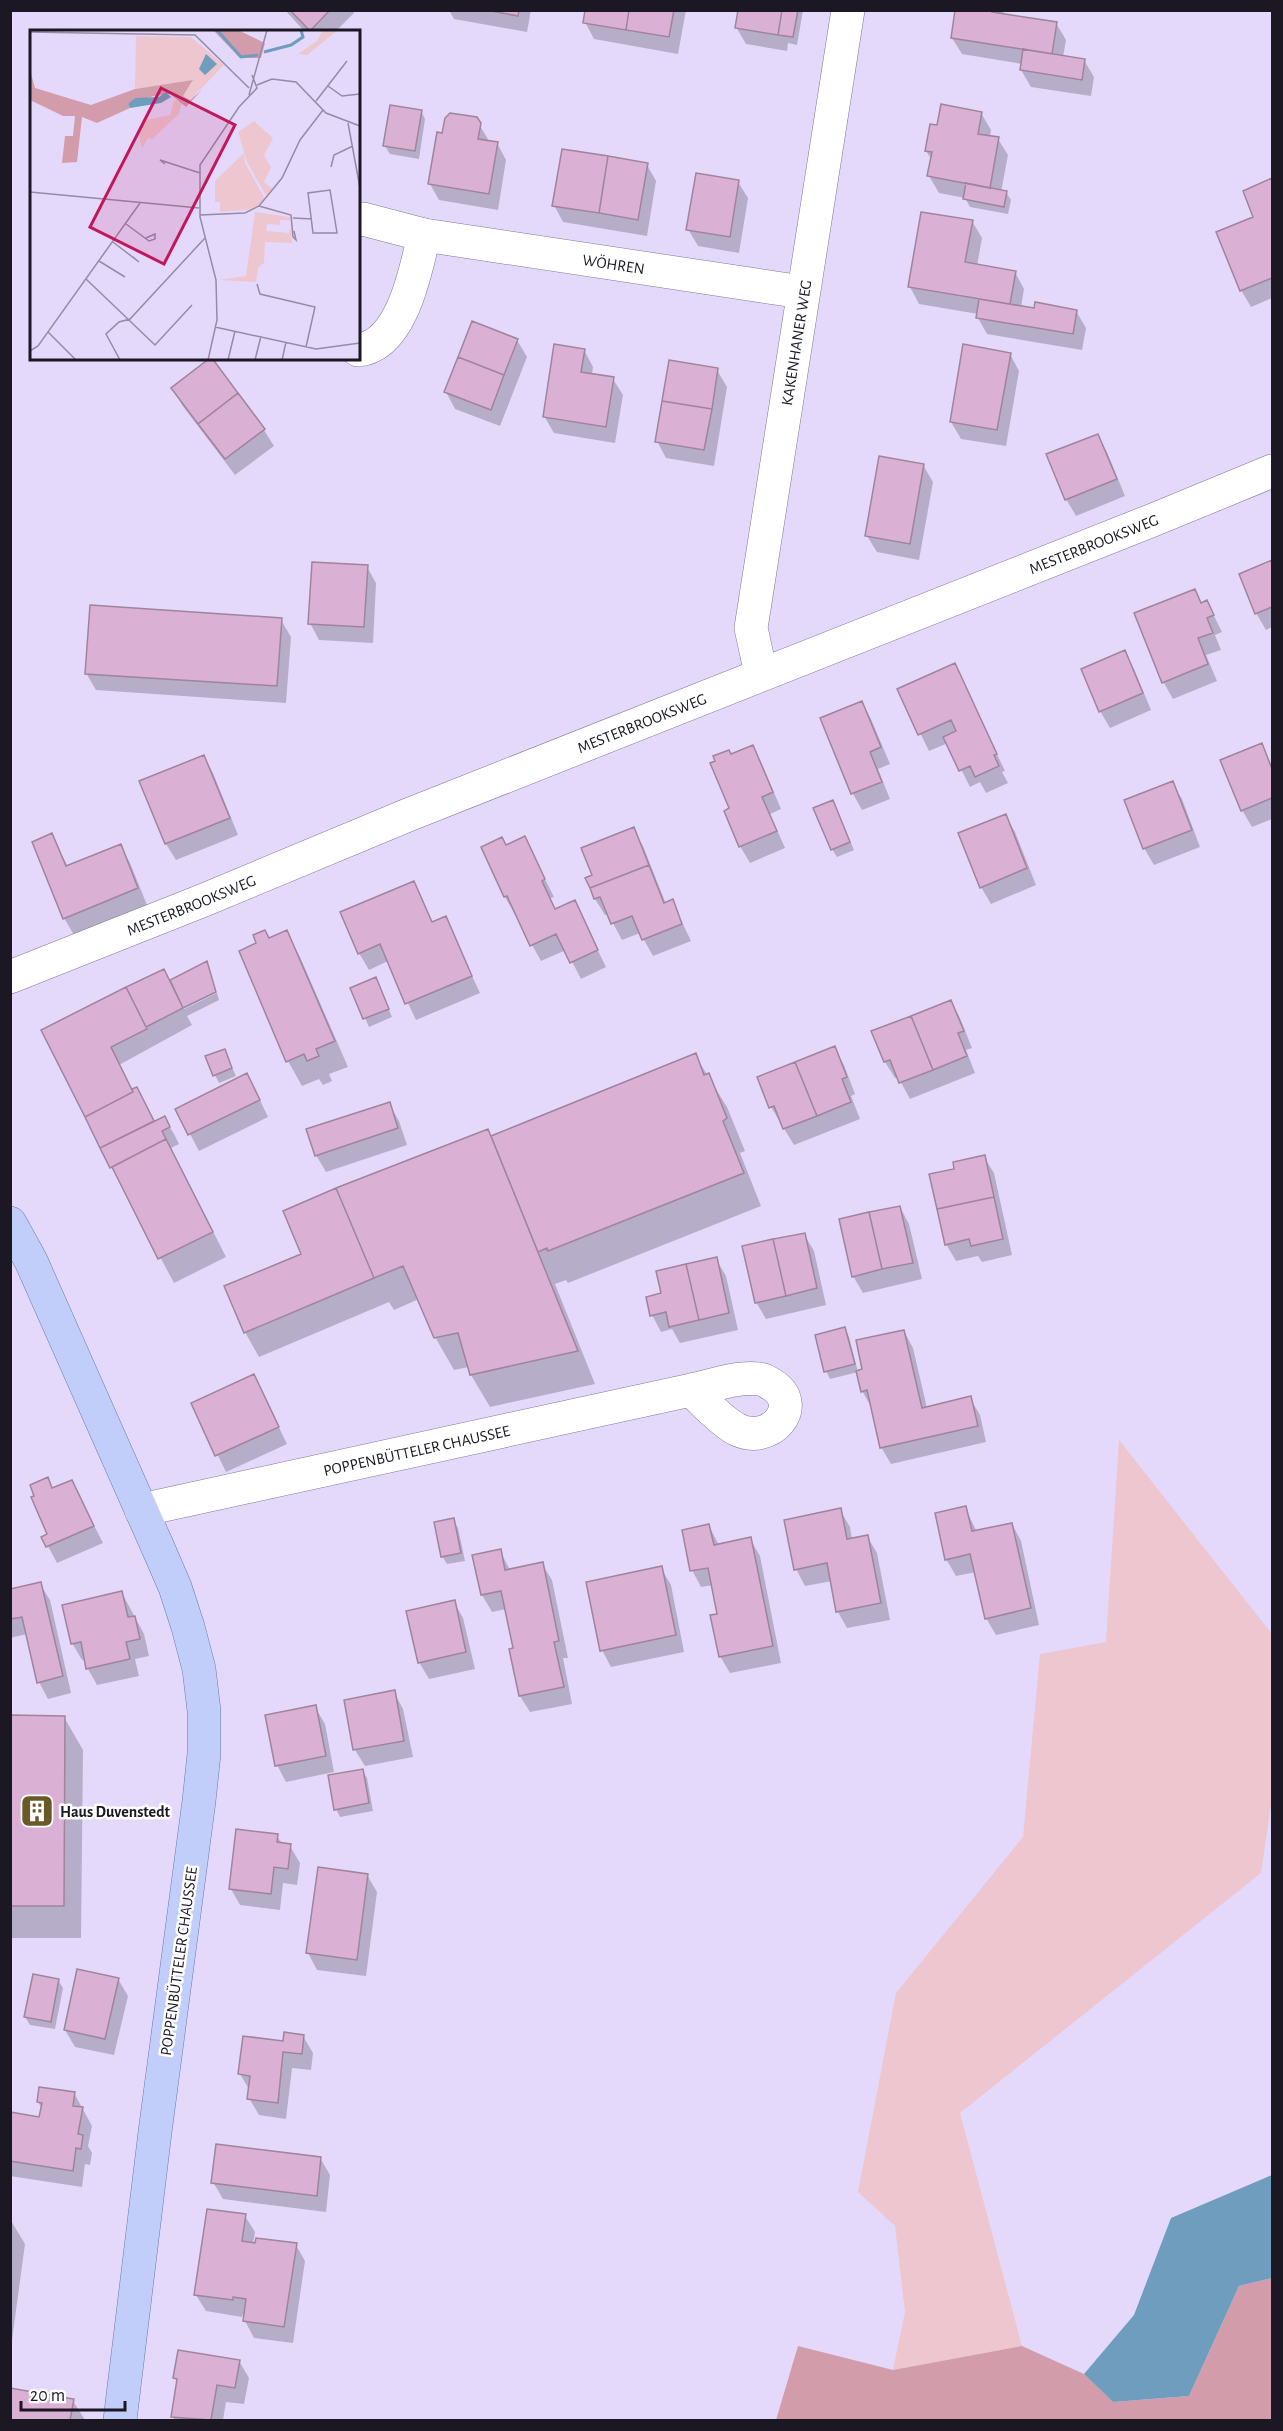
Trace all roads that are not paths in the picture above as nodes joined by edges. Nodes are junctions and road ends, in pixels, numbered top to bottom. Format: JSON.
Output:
{"nodes":[{"id":1,"x":848,"y":10,"type":"edge"},
{"id":2,"x":360,"y":220,"type":"edge"},
{"id":3,"x":424,"y":235,"type":"junction"},
{"id":4,"x":802,"y":292,"type":"junction"},
{"id":5,"x":360,"y":350,"type":"edge"},
{"id":6,"x":1272,"y":471,"type":"edge"},
{"id":7,"x":761,"y":674,"type":"junction"},
{"id":8,"x":10,"y":976,"type":"edge"},
{"id":9,"x":10,"y":1223,"type":"edge"},
{"id":10,"x":691,"y":1390,"type":"dead end"},
{"id":11,"x":141,"y":1509,"type":"junction"},
{"id":12,"x":120,"y":2421,"type":"edge"}],
"edges":[{"from":1,"to":4,"type":"street","name":"KAKENHANER WEG"},
{"from":2,"to":3,"type":"street","name":"WÖHREN"},
{"from":3,"to":4,"type":"street","name":"WÖHREN"},
{"from":3,"to":5,"type":"street"},
{"from":4,"to":7,"type":"street","name":"KAKENHANER WEG"},
{"from":6,"to":7,"type":"street","name":"MESTERBROOKSWEG"},
{"from":7,"to":8,"type":"street","name":"MESTERBROOKSWEG"},
{"from":9,"to":11,"type":"main road","name":"POPPENBÜTTELER CHAUSSEE"},
{"from":10,"to":11,"type":"street","name":"POPPENBÜTTELER CHAUSSEE"},
{"from":11,"to":12,"type":"main road","name":"POPPENBÜTTELER CHAUSSEE"}]}
